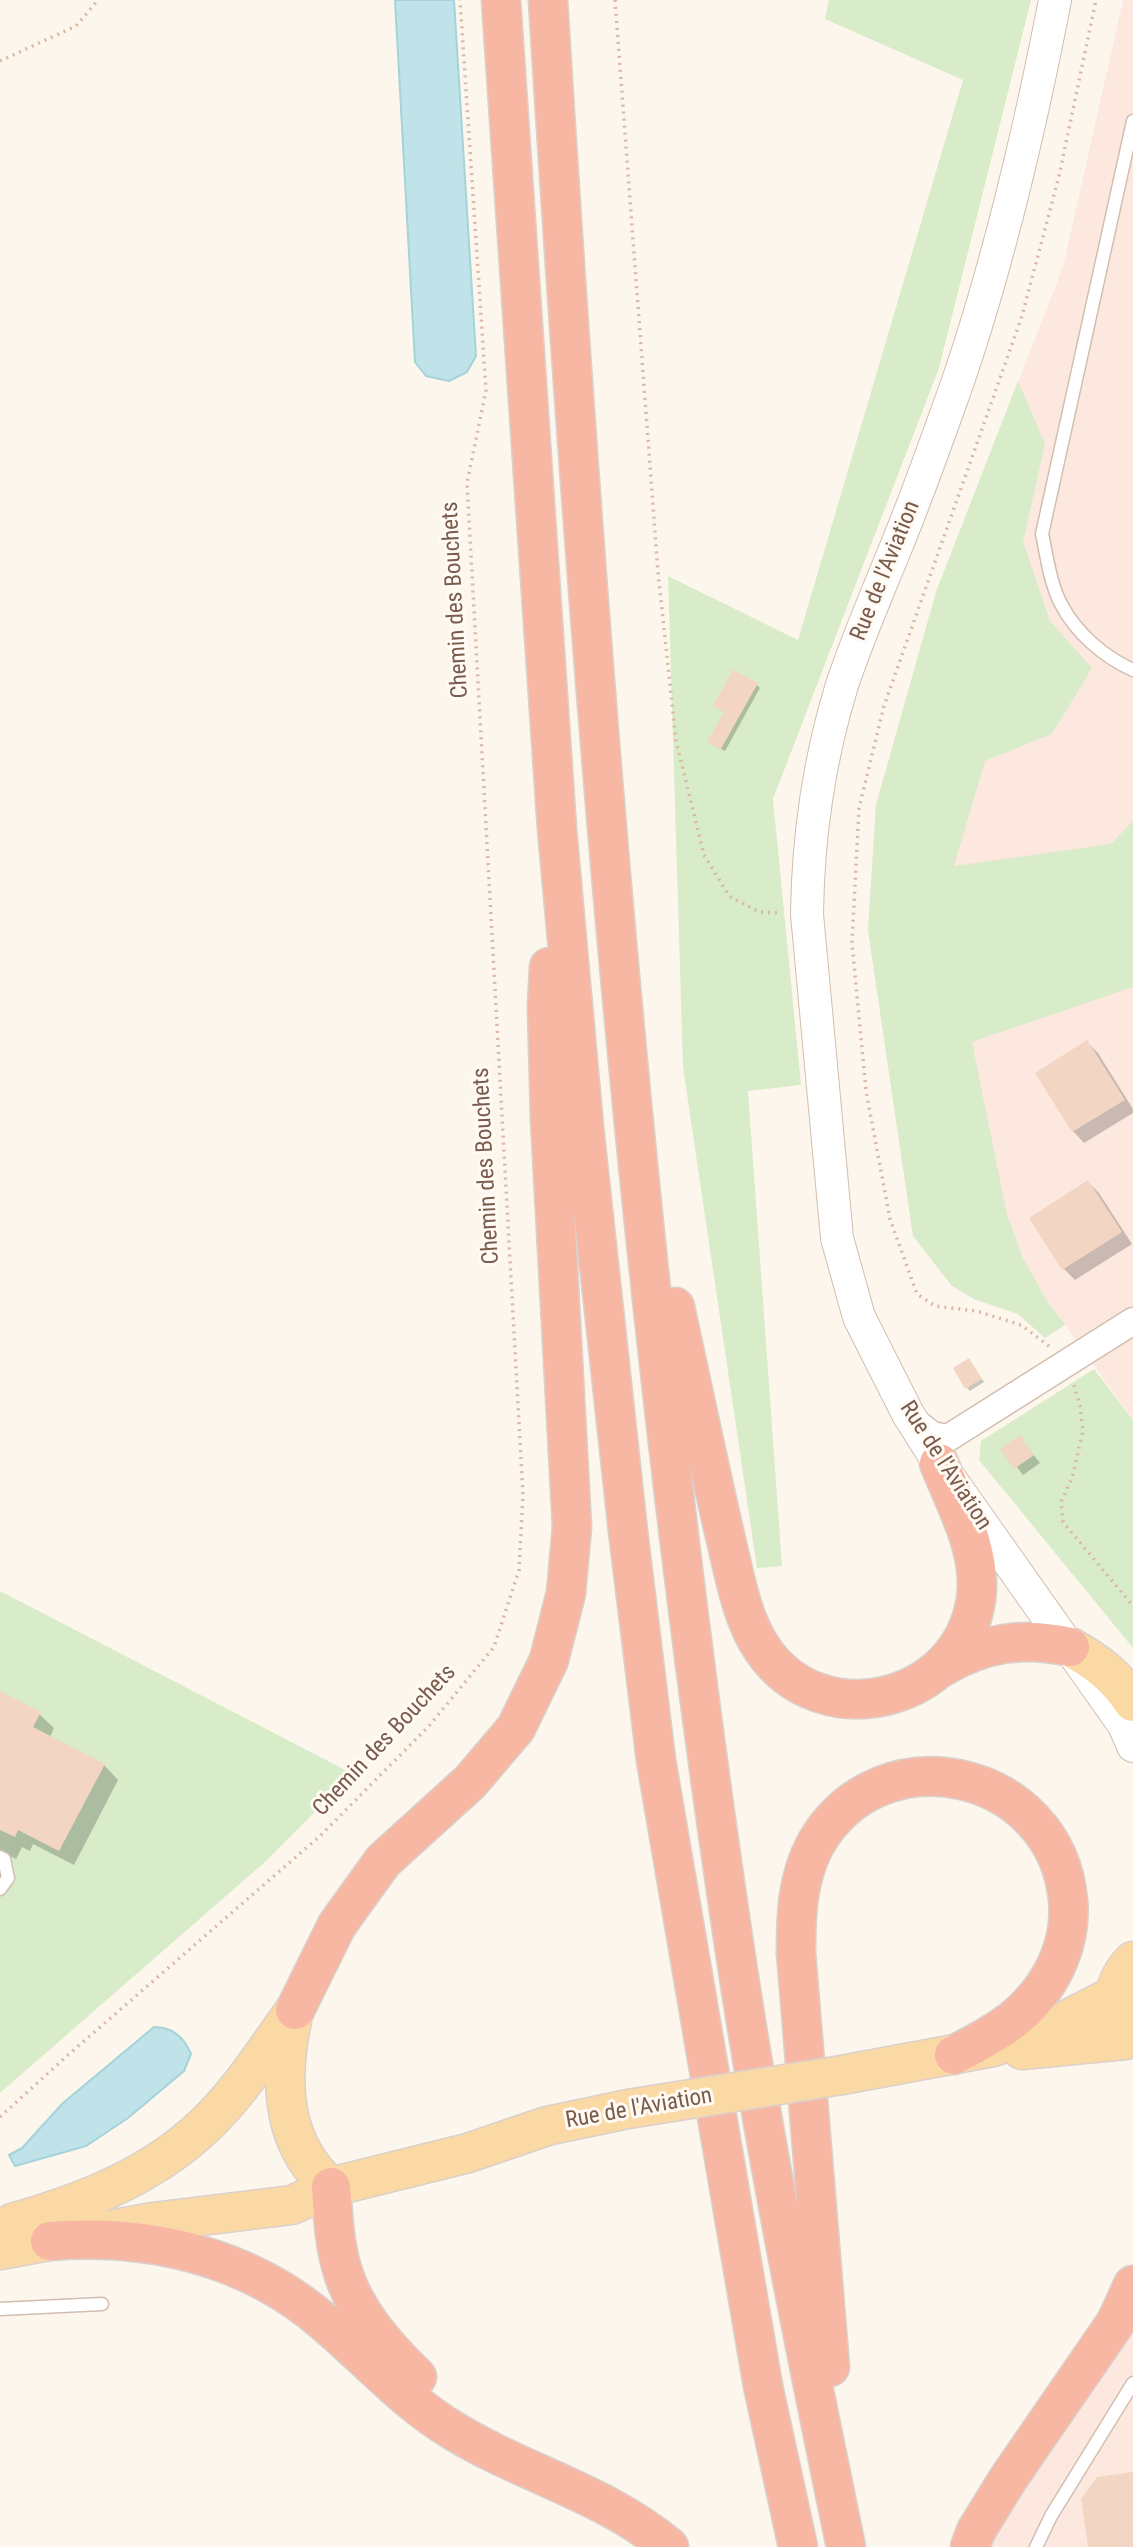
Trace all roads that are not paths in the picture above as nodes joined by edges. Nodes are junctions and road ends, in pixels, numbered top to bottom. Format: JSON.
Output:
{"nodes":[{"id":1,"x":500,"y":0,"type":"edge"},
{"id":2,"x":548,"y":0,"type":"edge"},
{"id":3,"x":1055,"y":0,"type":"edge"},
{"id":4,"x":1133,"y":121,"type":"edge"},
{"id":5,"x":1133,"y":670,"type":"edge"},
{"id":6,"x":557,"y":829,"type":"junction"},
{"id":7,"x":633,"y":1117,"type":"junction"},
{"id":8,"x":831,"y":1155,"type":"junction"},
{"id":9,"x":1133,"y":1321,"type":"edge"},
{"id":10,"x":943,"y":1451,"type":"junction"},
{"id":11,"x":1070,"y":1647,"type":"junction"},
{"id":12,"x":942,"y":1667,"type":"junction"},
{"id":13,"x":1127,"y":1692,"type":"edge"},
{"id":14,"x":1133,"y":1746,"type":"edge"},
{"id":15,"x":0,"y":1857,"type":"edge"},
{"id":16,"x":0,"y":1889,"type":"edge"},
{"id":17,"x":1133,"y":1961,"type":"edge"},
{"id":18,"x":1115,"y":1995,"type":"junction"},
{"id":19,"x":295,"y":2010,"type":"junction"},
{"id":20,"x":1129,"y":2045,"type":"edge"},
{"id":21,"x":954,"y":2055,"type":"junction"},
{"id":22,"x":331,"y":2187,"type":"junction"},
{"id":23,"x":4,"y":2233,"type":"edge"},
{"id":24,"x":50,"y":2241,"type":"junction"},
{"id":25,"x":1133,"y":2285,"type":"edge"},
{"id":26,"x":102,"y":2304,"type":"dead end"},
{"id":27,"x":0,"y":2309,"type":"edge"},
{"id":28,"x":1124,"y":2309,"type":"edge"},
{"id":29,"x":1133,"y":2383,"type":"edge"},
{"id":30,"x":528,"y":2468,"type":"junction"},
{"id":31,"x":669,"y":2547,"type":"edge"},
{"id":32,"x":797,"y":2547,"type":"edge"},
{"id":33,"x":846,"y":2547,"type":"edge"},
{"id":34,"x":970,"y":2547,"type":"edge"},
{"id":35,"x":1037,"y":2547,"type":"edge"}],
"edges":[{"from":1,"to":6,"type":"highway"},
{"from":2,"to":7,"type":"highway"},
{"from":3,"to":8,"type":"street","name":"Rue de l'Aviation"},
{"from":4,"to":5,"type":"lane"},
{"from":6,"to":19,"type":"highway"},
{"from":6,"to":32,"type":"highway"},
{"from":7,"to":12,"type":"highway"},
{"from":7,"to":33,"type":"highway"},
{"from":8,"to":10,"type":"street","name":"Rue de l'Aviation"},
{"from":8,"to":10,"type":"street","name":"Rue de l'Aviation"},
{"from":9,"to":10,"type":"street"},
{"from":10,"to":11,"type":"street","name":"Rue de l'Aviation"},
{"from":10,"to":12,"type":"highway"},
{"from":10,"to":13,"type":"street","name":"Rue de l'Aviation"},
{"from":11,"to":12,"type":"highway"},
{"from":11,"to":13,"type":"main road"},
{"from":11,"to":14,"type":"street","name":"Rue de l'Aviation"},
{"from":15,"to":16,"type":"lane"},
{"from":17,"to":18,"type":"main road"},
{"from":18,"to":20,"type":"main road"},
{"from":18,"to":21,"type":"main road","name":"Rue de l'Aviation"},
{"from":19,"to":22,"type":"main road"},
{"from":19,"to":23,"type":"main road"},
{"from":20,"to":21,"type":"main road","name":"Rue de l'Aviation"},
{"from":21,"to":22,"type":"main road","name":"Rue de l'Aviation","bridge":true},
{"from":21,"to":33,"type":"highway"},
{"from":22,"to":23,"type":"main road","name":"Rue de l'Aviation"},
{"from":22,"to":24,"type":"main road","name":"Rue de l'Aviation"},
{"from":22,"to":30,"type":"highway"},
{"from":23,"to":24,"type":"main road","name":"Rue de l'Aviation"},
{"from":24,"to":30,"type":"highway"},
{"from":25,"to":28,"type":"highway"},
{"from":26,"to":27,"type":"lane"},
{"from":28,"to":34,"type":"highway"},
{"from":29,"to":35,"type":"lane"},
{"from":30,"to":31,"type":"highway"}]}
